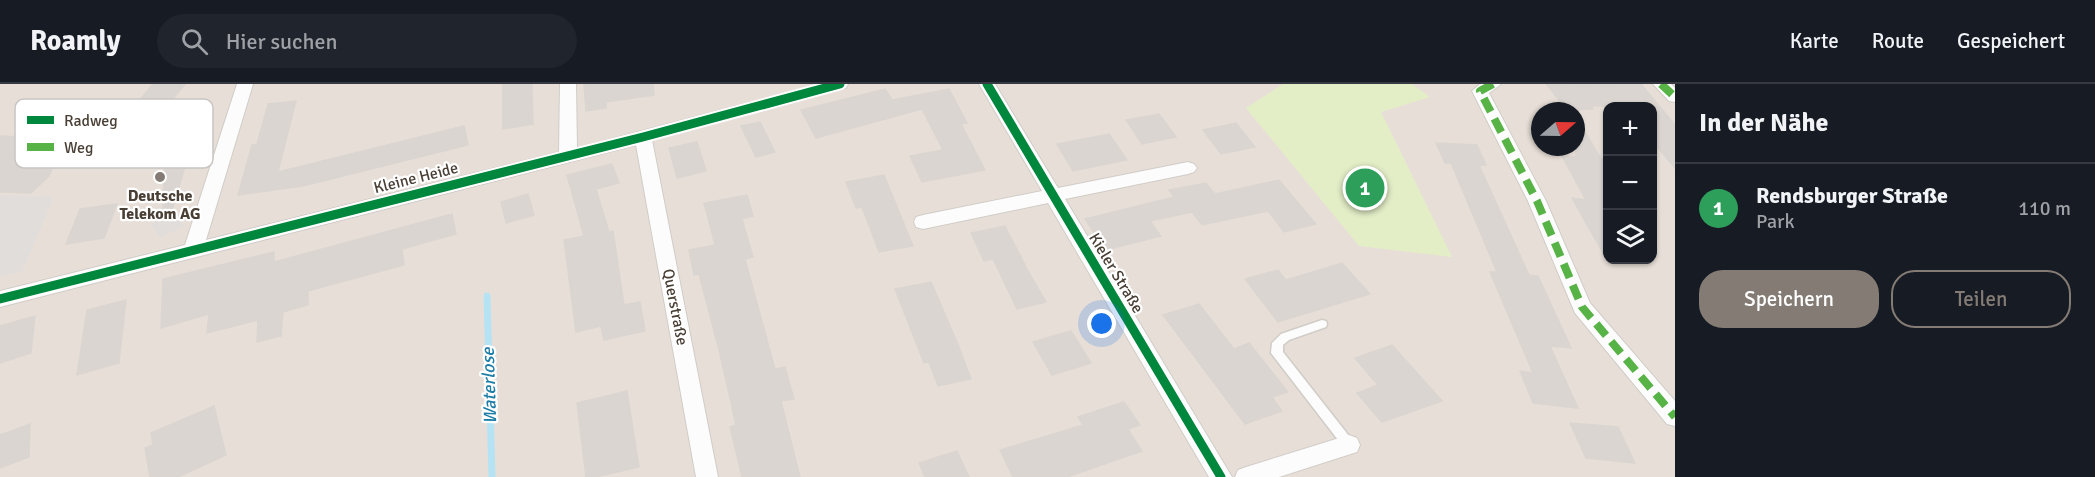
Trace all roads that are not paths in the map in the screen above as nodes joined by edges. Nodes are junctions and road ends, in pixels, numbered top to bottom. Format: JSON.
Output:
{"nodes":[{"id":1,"x":245,"y":84,"type":"edge"},
{"id":2,"x":568,"y":84,"type":"edge"},
{"id":3,"x":840,"y":84,"type":"edge"},
{"id":4,"x":987,"y":84,"type":"edge"},
{"id":5,"x":1493,"y":84,"type":"edge"},
{"id":6,"x":1661,"y":84,"type":"edge"},
{"id":7,"x":812,"y":88,"type":"edge"},
{"id":8,"x":1675,"y":97,"type":"edge"},
{"id":9,"x":643,"y":137,"type":"junction"},
{"id":10,"x":568,"y":155,"type":"junction"},
{"id":11,"x":1188,"y":168,"type":"dead end"},
{"id":12,"x":1052,"y":196,"type":"junction"},
{"id":13,"x":923,"y":222,"type":"dead end"},
{"id":14,"x":193,"y":250,"type":"junction"},
{"id":15,"x":0,"y":299,"type":"edge"},
{"id":16,"x":1322,"y":324,"type":"dead end"},
{"id":17,"x":1675,"y":417,"type":"edge"},
{"id":18,"x":1349,"y":445,"type":"joint"},
{"id":19,"x":707,"y":477,"type":"edge"},
{"id":20,"x":1221,"y":477,"type":"edge"},
{"id":21,"x":1246,"y":477,"type":"edge"}],
"edges":[{"from":1,"to":14,"type":"street"},
{"from":2,"to":10,"type":"street"},
{"from":3,"to":7,"type":"street","name":"Kleine Heide"},
{"from":4,"to":12,"type":"street","name":"Kieler Straße"},
{"from":5,"to":17,"type":"street"},
{"from":6,"to":8,"type":"street"},
{"from":7,"to":9,"type":"street","name":"Kleine Heide"},
{"from":9,"to":10,"type":"street","name":"Kleine Heide"},
{"from":9,"to":19,"type":"street","name":"Querstraße"},
{"from":10,"to":14,"type":"street","name":"Kleine Heide"},
{"from":11,"to":12,"type":"street"},
{"from":12,"to":13,"type":"street"},
{"from":12,"to":20,"type":"street","name":"Kieler Straße"},
{"from":14,"to":15,"type":"street","name":"Kleine Heide"},
{"from":16,"to":18,"type":"lane"},
{"from":18,"to":21,"type":"street"}]}
